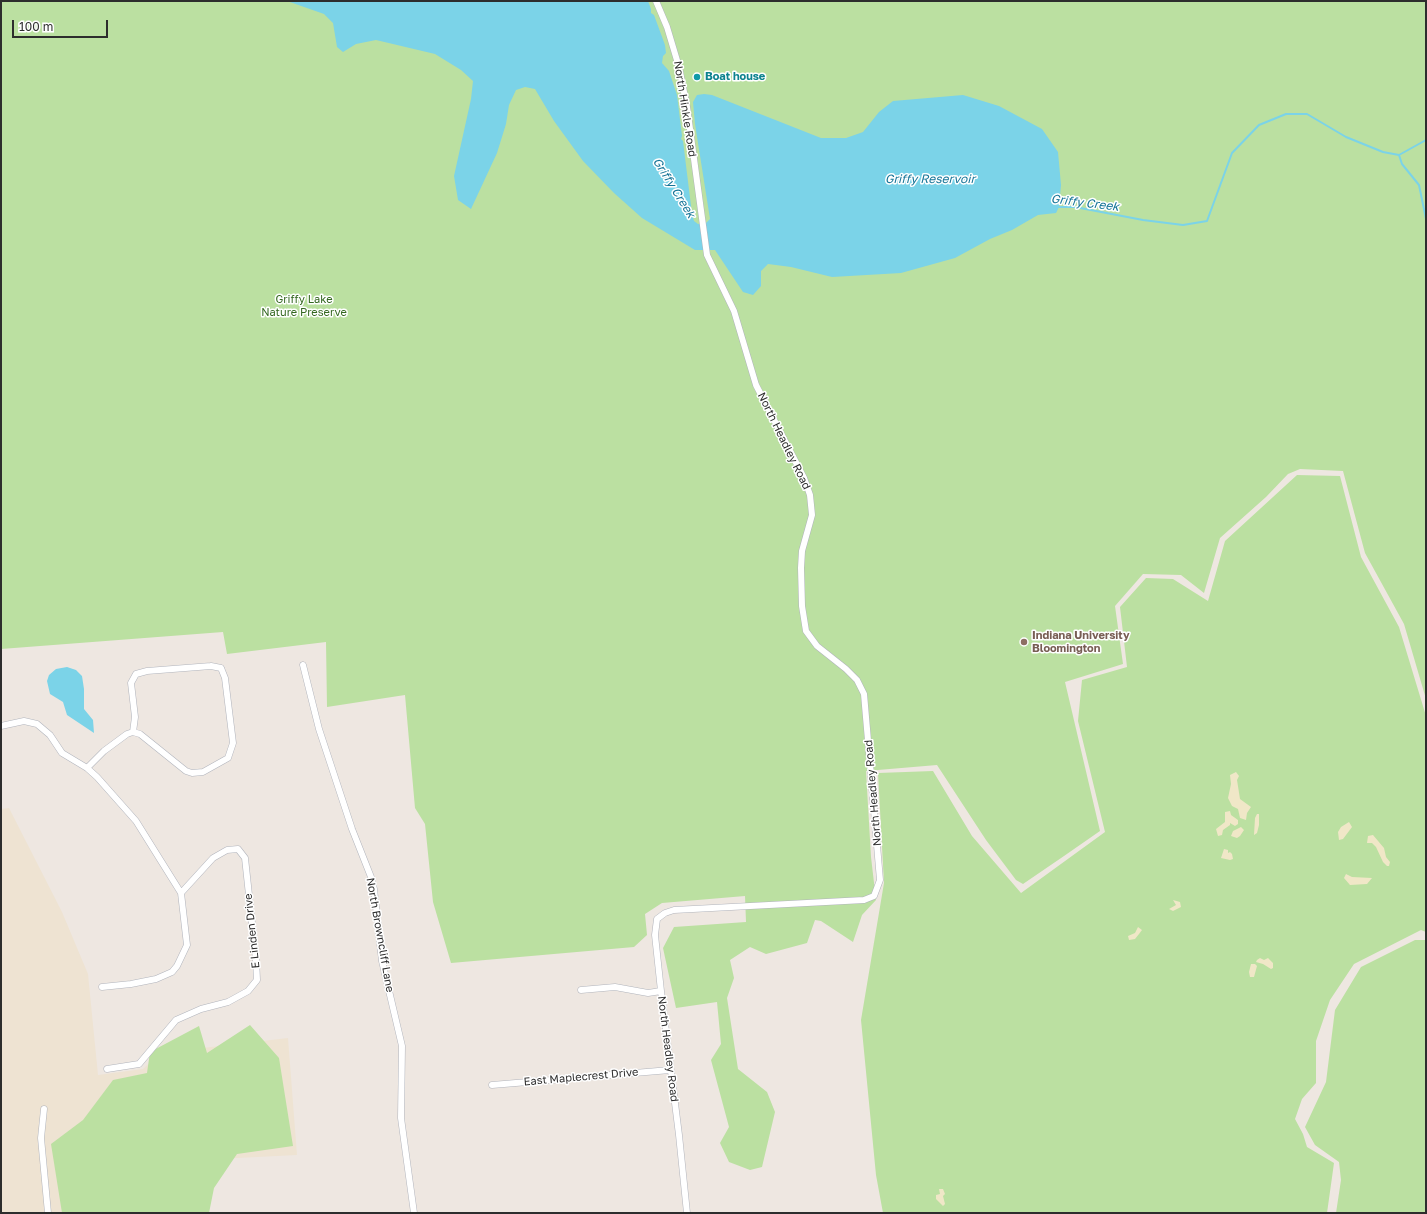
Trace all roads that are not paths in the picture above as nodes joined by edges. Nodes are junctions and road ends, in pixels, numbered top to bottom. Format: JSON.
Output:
{"nodes":[{"id":1,"x":656,"y":1,"type":"edge"},
{"id":2,"x":701,"y":220,"type":"joint"},
{"id":3,"x":303,"y":665,"type":"dead end"},
{"id":4,"x":1,"y":726,"type":"edge"},
{"id":5,"x":133,"y":732,"type":"junction"},
{"id":6,"x":87,"y":768,"type":"junction"},
{"id":7,"x":181,"y":893,"type":"junction"},
{"id":8,"x":102,"y":987,"type":"dead end"},
{"id":9,"x":581,"y":990,"type":"dead end"},
{"id":10,"x":661,"y":991,"type":"junction"},
{"id":11,"x":107,"y":1069,"type":"dead end"},
{"id":12,"x":670,"y":1070,"type":"junction"},
{"id":13,"x":492,"y":1085,"type":"dead end"},
{"id":14,"x":44,"y":1109,"type":"dead end"},
{"id":15,"x":48,"y":1213,"type":"edge"},
{"id":16,"x":414,"y":1213,"type":"edge"},
{"id":17,"x":687,"y":1213,"type":"edge"}],
"edges":[{"from":1,"to":2,"type":"street","name":"North Hinkle Road"},
{"from":2,"to":10,"type":"street","name":"North Headley Road"},
{"from":3,"to":16,"type":"street","name":"North Browncliff Lane"},
{"from":4,"to":6,"type":"street"},
{"from":5,"to":5,"type":"street"},
{"from":5,"to":6,"type":"street"},
{"from":6,"to":7,"type":"street"},
{"from":7,"to":8,"type":"street"},
{"from":7,"to":11,"type":"street","name":"E Linden Drive"},
{"from":9,"to":10,"type":"street"},
{"from":10,"to":12,"type":"street","name":"North Headley Road"},
{"from":12,"to":13,"type":"street","name":"East Maplecrest Drive"},
{"from":12,"to":17,"type":"street","name":"North Headley Road"},
{"from":14,"to":15,"type":"street"}]}
